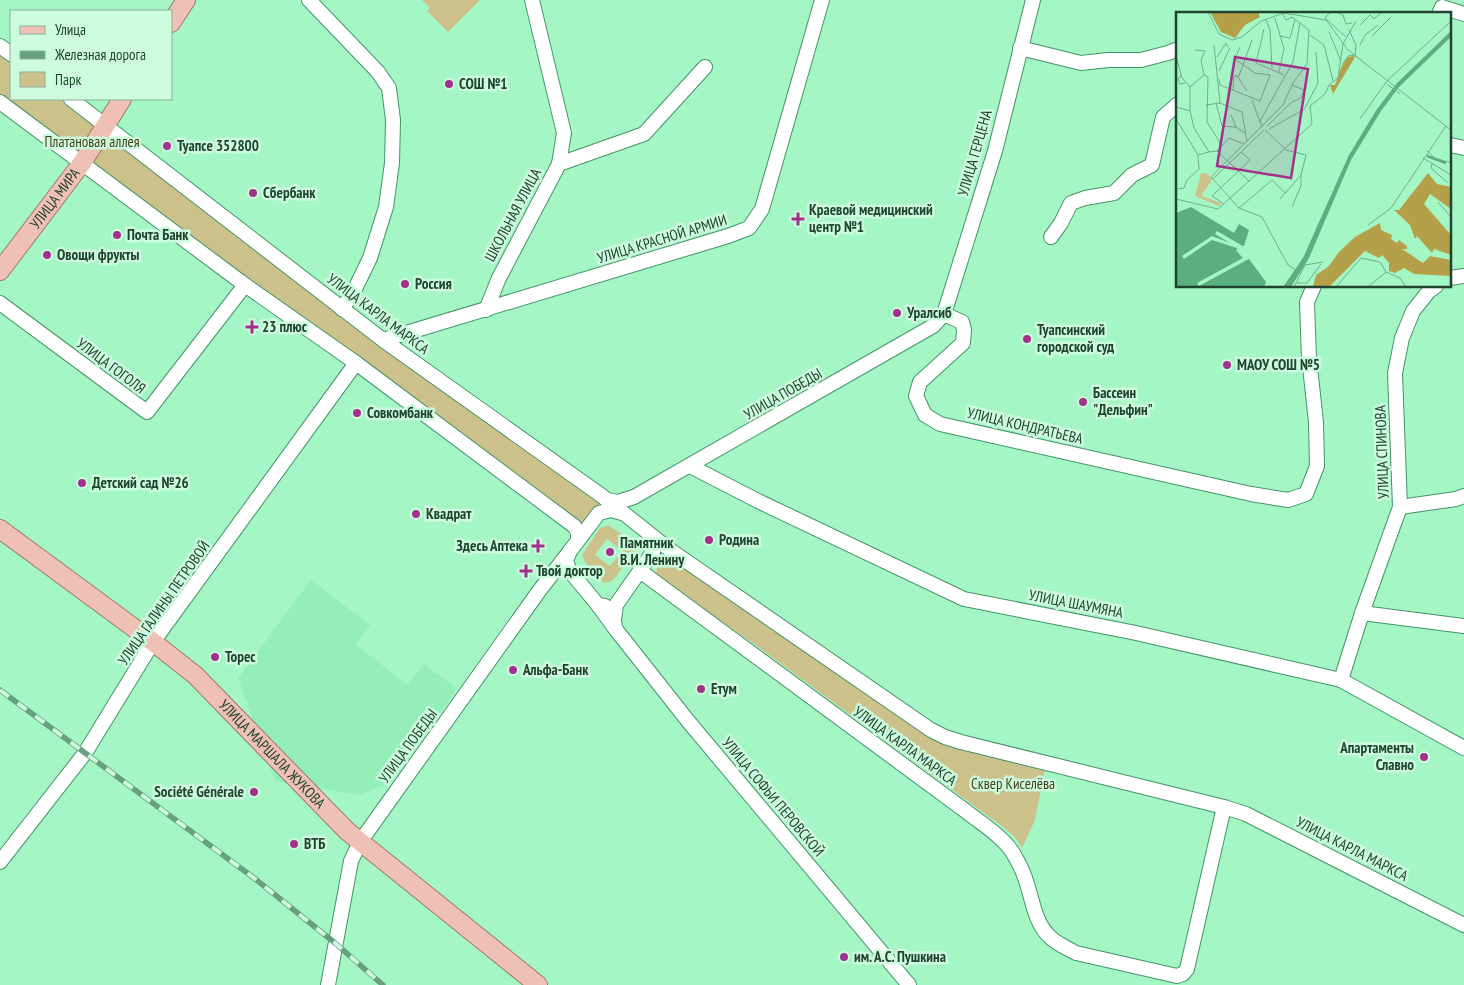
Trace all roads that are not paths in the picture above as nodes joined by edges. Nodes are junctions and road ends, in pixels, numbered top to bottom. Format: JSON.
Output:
{"nodes":[{"id":1,"x":186,"y":0,"type":"edge"},
{"id":2,"x":309,"y":0,"type":"edge"},
{"id":3,"x":532,"y":0,"type":"edge"},
{"id":4,"x":822,"y":0,"type":"edge"},
{"id":5,"x":1033,"y":0,"type":"edge"},
{"id":6,"x":172,"y":21,"type":"edge"},
{"id":7,"x":1020,"y":48,"type":"junction"},
{"id":8,"x":1176,"y":50,"type":"edge"},
{"id":9,"x":704,"y":67,"type":"dead end"},
{"id":10,"x":71,"y":100,"type":"edge"},
{"id":11,"x":121,"y":100,"type":"edge"},
{"id":12,"x":0,"y":102,"type":"edge"},
{"id":13,"x":1176,"y":106,"type":"edge"},
{"id":14,"x":106,"y":125,"type":"junction"},
{"id":15,"x":82,"y":163,"type":"junction"},
{"id":16,"x":558,"y":164,"type":"junction"},
{"id":17,"x":1052,"y":237,"type":"dead end"},
{"id":18,"x":0,"y":271,"type":"edge"},
{"id":19,"x":245,"y":285,"type":"junction"},
{"id":20,"x":1313,"y":288,"type":"edge"},
{"id":21,"x":1433,"y":288,"type":"edge"},
{"id":22,"x":0,"y":304,"type":"edge"},
{"id":23,"x":342,"y":309,"type":"junction"},
{"id":24,"x":486,"y":310,"type":"junction"},
{"id":25,"x":944,"y":314,"type":"junction"},
{"id":26,"x":383,"y":340,"type":"junction"},
{"id":27,"x":356,"y":363,"type":"junction"},
{"id":28,"x":690,"y":466,"type":"junction"},
{"id":29,"x":1464,"y":496,"type":"edge"},
{"id":30,"x":621,"y":506,"type":"junction"},
{"id":31,"x":1400,"y":507,"type":"junction"},
{"id":32,"x":0,"y":529,"type":"edge"},
{"id":33,"x":650,"y":536,"type":"junction"},
{"id":34,"x":574,"y":546,"type":"junction"},
{"id":35,"x":670,"y":550,"type":"junction"},
{"id":36,"x":653,"y":552,"type":"junction"},
{"id":37,"x":562,"y":570,"type":"junction"},
{"id":38,"x":640,"y":571,"type":"junction"},
{"id":39,"x":620,"y":598,"type":"junction"},
{"id":40,"x":598,"y":605,"type":"junction"},
{"id":41,"x":1362,"y":613,"type":"junction"},
{"id":42,"x":1464,"y":626,"type":"edge"},
{"id":43,"x":615,"y":628,"type":"junction"},
{"id":44,"x":154,"y":642,"type":"junction"},
{"id":45,"x":1341,"y":680,"type":"junction"},
{"id":46,"x":1464,"y":748,"type":"edge"},
{"id":47,"x":1224,"y":807,"type":"junction"},
{"id":48,"x":360,"y":842,"type":"junction"},
{"id":49,"x":0,"y":862,"type":"edge"},
{"id":50,"x":1464,"y":924,"type":"edge"},
{"id":51,"x":328,"y":985,"type":"edge"},
{"id":52,"x":538,"y":985,"type":"edge"},
{"id":53,"x":909,"y":985,"type":"edge"}],
"edges":[{"from":1,"to":6,"type":"main road"},
{"from":2,"to":23,"type":"street"},
{"from":3,"to":16,"type":"street"},
{"from":4,"to":24,"type":"street","name":"УЛИЦА КРАСНОЙ АРМИИ"},
{"from":5,"to":7,"type":"street","name":"УЛИЦА ГЕРЦЕНА"},
{"from":7,"to":8,"type":"street"},
{"from":7,"to":25,"type":"street","name":"УЛИЦА ГЕРЦЕНА"},
{"from":9,"to":16,"type":"street","name":"ШКОЛЬНАЯ УЛИЦА"},
{"from":10,"to":14,"type":"street","name":"УЛИЦА КАРЛА МАРКСА"},
{"from":11,"to":14,"type":"main road","name":"УЛИЦА МИРА"},
{"from":12,"to":15,"type":"street"},
{"from":13,"to":17,"type":"street"},
{"from":14,"to":15,"type":"main road","name":"УЛИЦА МИРА"},
{"from":14,"to":23,"type":"street","name":"УЛИЦА КАРЛА МАРКСА"},
{"from":15,"to":18,"type":"main road","name":"УЛИЦА МИРА"},
{"from":15,"to":19,"type":"street"},
{"from":16,"to":24,"type":"street","name":"ШКОЛЬНАЯ УЛИЦА"},
{"from":19,"to":22,"type":"street","name":"УЛИЦА ГОГОЛЯ"},
{"from":19,"to":27,"type":"street"},
{"from":20,"to":25,"type":"street","name":"УЛИЦА КОНДРАТЬЕВА"},
{"from":21,"to":31,"type":"street","name":"УЛИЦА СПИНОВА"},
{"from":23,"to":26,"type":"street","name":"УЛИЦА КАРЛА МАРКСА"},
{"from":24,"to":26,"type":"street","name":"УЛИЦА КРАСНОЙ АРМИИ"},
{"from":25,"to":28,"type":"street","name":"УЛИЦА ПОБЕДЫ"},
{"from":26,"to":30,"type":"street","name":"УЛИЦА КАРЛА МАРКСА"},
{"from":27,"to":34,"type":"street"},
{"from":27,"to":44,"type":"street","name":"УЛИЦА ГАЛИНЫ ПЕТРОВОЙ"},
{"from":28,"to":30,"type":"street","name":"УЛИЦА ПОБЕДЫ"},
{"from":28,"to":45,"type":"street","name":"УЛИЦА ШАУМЯНА"},
{"from":29,"to":31,"type":"street"},
{"from":30,"to":33,"type":"street","name":"УЛИЦА КАРЛА МАРКСА"},
{"from":30,"to":34,"type":"street"},
{"from":31,"to":41,"type":"street","name":"УЛИЦА СПИНОВА"},
{"from":32,"to":44,"type":"main road","name":"УЛИЦА МАРШАЛА ЖУКОВА"},
{"from":33,"to":35,"type":"street","name":"УЛИЦА КАРЛА МАРКСА"},
{"from":33,"to":36,"type":"street"},
{"from":34,"to":37,"type":"street"},
{"from":35,"to":36,"type":"street"},
{"from":35,"to":47,"type":"street","name":"УЛИЦА КАРЛА МАРКСА"},
{"from":36,"to":38,"type":"street"},
{"from":37,"to":40,"type":"street","name":"УЛИЦА СОФЬИ ПЕРОВСКОЙ"},
{"from":37,"to":48,"type":"street","name":"УЛИЦА ПОБЕДЫ"},
{"from":38,"to":39,"type":"street"},
{"from":38,"to":47,"type":"street","name":"УЛИЦА КАРЛА МАРКСА"},
{"from":39,"to":40,"type":"street"},
{"from":39,"to":43,"type":"street"},
{"from":40,"to":43,"type":"street","name":"УЛИЦА СОФЬИ ПЕРОВСКОЙ"},
{"from":41,"to":42,"type":"street"},
{"from":41,"to":45,"type":"street","name":"УЛИЦА СПИНОВА"},
{"from":43,"to":53,"type":"street","name":"УЛИЦА СОФЬИ ПЕРОВСКОЙ"},
{"from":44,"to":48,"type":"main road","name":"УЛИЦА МАРШАЛА ЖУКОВА"},
{"from":44,"to":49,"type":"street","name":"УЛИЦА ГАЛИНЫ ПЕТРОВОЙ"},
{"from":45,"to":46,"type":"street","name":"УЛИЦА ШАУМЯНА"},
{"from":47,"to":50,"type":"street","name":"УЛИЦА КАРЛА МАРКСА"},
{"from":48,"to":51,"type":"street","name":"УЛИЦА ПОБЕДЫ"},
{"from":48,"to":52,"type":"main road","name":"УЛИЦА МАРШАЛА ЖУКОВА"}]}
